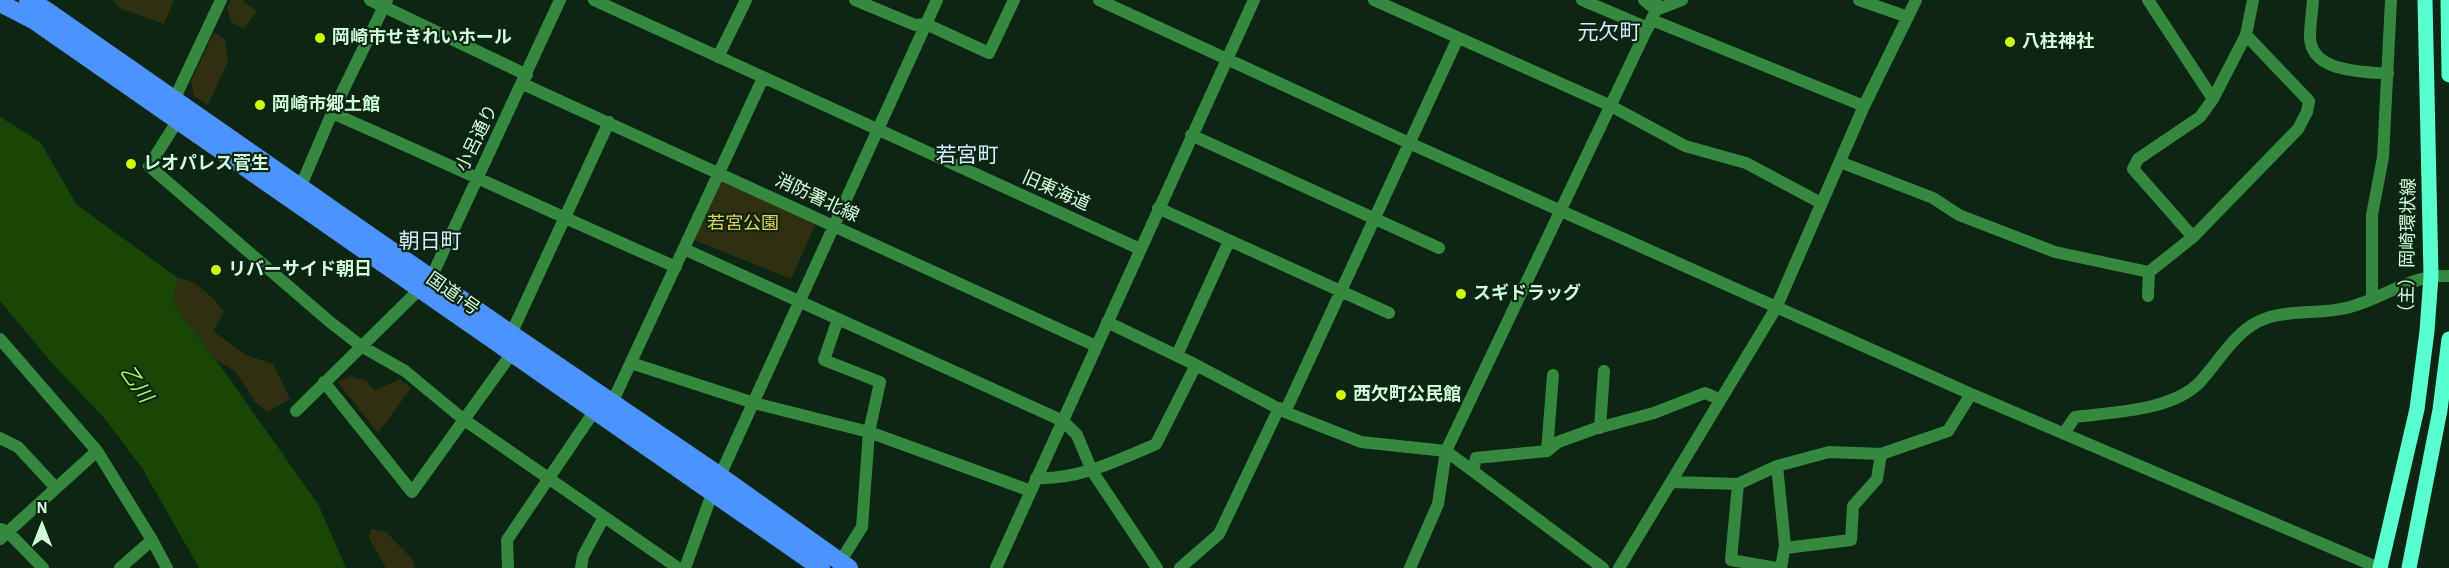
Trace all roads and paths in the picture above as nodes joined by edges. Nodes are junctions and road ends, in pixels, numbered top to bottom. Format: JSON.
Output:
{"nodes":[{"id":1,"x":28,"y":0,"type":"edge"},
{"id":2,"x":221,"y":0,"type":"edge"},
{"id":3,"x":369,"y":0,"type":"edge"},
{"id":4,"x":560,"y":0,"type":"edge"},
{"id":5,"x":594,"y":0,"type":"edge"},
{"id":6,"x":746,"y":0,"type":"edge"},
{"id":7,"x":855,"y":0,"type":"edge"},
{"id":8,"x":937,"y":0,"type":"edge"},
{"id":9,"x":1014,"y":0,"type":"edge"},
{"id":10,"x":1099,"y":0,"type":"edge"},
{"id":11,"x":1254,"y":0,"type":"edge"},
{"id":12,"x":1374,"y":0,"type":"edge"},
{"id":13,"x":1582,"y":0,"type":"edge"},
{"id":14,"x":1644,"y":0,"type":"edge"},
{"id":15,"x":1682,"y":0,"type":"edge"},
{"id":16,"x":1859,"y":0,"type":"edge"},
{"id":17,"x":1916,"y":0,"type":"edge"},
{"id":18,"x":2148,"y":0,"type":"edge"},
{"id":19,"x":2253,"y":0,"type":"edge"},
{"id":20,"x":2313,"y":0,"type":"edge"},
{"id":21,"x":2391,"y":0,"type":"edge"},
{"id":22,"x":2425,"y":0,"type":"edge"},
{"id":23,"x":2448,"y":0,"type":"edge"},
{"id":24,"x":0,"y":3,"type":"edge"},
{"id":25,"x":386,"y":3,"type":"edge"},
{"id":26,"x":1653,"y":14,"type":"edge"},
{"id":27,"x":1908,"y":17,"type":"junction"},
{"id":28,"x":926,"y":24,"type":"junction"},
{"id":29,"x":2246,"y":34,"type":"junction"},
{"id":30,"x":1458,"y":38,"type":"junction"},
{"id":31,"x":718,"y":57,"type":"junction"},
{"id":32,"x":1226,"y":59,"type":"junction"},
{"id":33,"x":2388,"y":74,"type":"junction"},
{"id":34,"x":2449,"y":75,"type":"edge"},
{"id":35,"x":763,"y":78,"type":"junction"},
{"id":36,"x":525,"y":80,"type":"junction"},
{"id":37,"x":2213,"y":99,"type":"junction"},
{"id":38,"x":174,"y":100,"type":"junction"},
{"id":39,"x":1611,"y":106,"type":"junction"},
{"id":40,"x":1864,"y":106,"type":"junction"},
{"id":41,"x":332,"y":113,"type":"junction"},
{"id":42,"x":178,"y":120,"type":"junction"},
{"id":43,"x":609,"y":122,"type":"junction"},
{"id":44,"x":877,"y":129,"type":"junction"},
{"id":45,"x":1191,"y":135,"type":"junction"},
{"id":46,"x":1409,"y":143,"type":"junction"},
{"id":47,"x":1840,"y":162,"type":"junction"},
{"id":48,"x":720,"y":172,"type":"junction"},
{"id":49,"x":478,"y":177,"type":"junction"},
{"id":50,"x":300,"y":188,"type":"junction"},
{"id":51,"x":1821,"y":203,"type":"junction"},
{"id":52,"x":1158,"y":208,"type":"junction"},
{"id":53,"x":1562,"y":210,"type":"junction"},
{"id":54,"x":564,"y":219,"type":"junction"},
{"id":55,"x":1376,"y":219,"type":"junction"},
{"id":56,"x":834,"y":227,"type":"junction"},
{"id":57,"x":2193,"y":237,"type":"junction"},
{"id":58,"x":1229,"y":241,"type":"junction"},
{"id":59,"x":1439,"y":248,"type":"dead end"},
{"id":60,"x":684,"y":249,"type":"junction"},
{"id":61,"x":1140,"y":249,"type":"junction"},
{"id":62,"x":676,"y":267,"type":"junction"},
{"id":63,"x":2149,"y":272,"type":"junction"},
{"id":64,"x":2431,"y":276,"type":"junction"},
{"id":65,"x":2449,"y":276,"type":"edge"},
{"id":66,"x":425,"y":283,"type":"junction"},
{"id":67,"x":1342,"y":292,"type":"junction"},
{"id":68,"x":2148,"y":296,"type":"dead end"},
{"id":69,"x":2372,"y":298,"type":"junction"},
{"id":70,"x":800,"y":303,"type":"junction"},
{"id":71,"x":1776,"y":308,"type":"junction"},
{"id":72,"x":1389,"y":313,"type":"dead end"},
{"id":73,"x":838,"y":319,"type":"junction"},
{"id":74,"x":1107,"y":322,"type":"junction"},
{"id":75,"x":511,"y":334,"type":"junction"},
{"id":76,"x":2449,"y":339,"type":"edge"},
{"id":77,"x":2,"y":344,"type":"edge"},
{"id":78,"x":361,"y":346,"type":"junction"},
{"id":79,"x":1096,"y":346,"type":"junction"},
{"id":80,"x":512,"y":353,"type":"junction"},
{"id":81,"x":1177,"y":355,"type":"junction"},
{"id":82,"x":632,"y":363,"type":"junction"},
{"id":83,"x":1196,"y":364,"type":"junction"},
{"id":84,"x":1604,"y":371,"type":"dead end"},
{"id":85,"x":1553,"y":375,"type":"dead end"},
{"id":86,"x":324,"y":382,"type":"junction"},
{"id":87,"x":1971,"y":394,"type":"junction"},
{"id":88,"x":1719,"y":399,"type":"junction"},
{"id":89,"x":754,"y":403,"type":"junction"},
{"id":90,"x":604,"y":406,"type":"junction"},
{"id":91,"x":1282,"y":410,"type":"junction"},
{"id":92,"x":296,"y":411,"type":"dead end"},
{"id":93,"x":463,"y":419,"type":"junction"},
{"id":94,"x":1063,"y":421,"type":"junction"},
{"id":95,"x":1600,"y":428,"type":"junction"},
{"id":96,"x":869,"y":432,"type":"junction"},
{"id":97,"x":2064,"y":434,"type":"junction"},
{"id":98,"x":0,"y":438,"type":"edge"},
{"id":99,"x":97,"y":451,"type":"junction"},
{"id":100,"x":1446,"y":451,"type":"junction"},
{"id":101,"x":1547,"y":452,"type":"junction"},
{"id":102,"x":1881,"y":454,"type":"junction"},
{"id":103,"x":1777,"y":466,"type":"junction"},
{"id":104,"x":1092,"y":471,"type":"junction"},
{"id":105,"x":1473,"y":471,"type":"junction"},
{"id":106,"x":548,"y":478,"type":"junction"},
{"id":107,"x":1036,"y":478,"type":"junction"},
{"id":108,"x":1672,"y":482,"type":"junction"},
{"id":109,"x":717,"y":484,"type":"junction"},
{"id":110,"x":1738,"y":484,"type":"junction"},
{"id":111,"x":56,"y":488,"type":"junction"},
{"id":112,"x":1030,"y":491,"type":"junction"},
{"id":113,"x":604,"y":517,"type":"junction"},
{"id":114,"x":3,"y":533,"type":"edge"},
{"id":115,"x":152,"y":540,"type":"junction"},
{"id":116,"x":1785,"y":548,"type":"junction"},
{"id":117,"x":800,"y":562,"type":"edge"},
{"id":118,"x":844,"y":565,"type":"edge"},
{"id":119,"x":43,"y":568,"type":"edge"},
{"id":120,"x":120,"y":568,"type":"edge"},
{"id":121,"x":167,"y":568,"type":"edge"},
{"id":122,"x":508,"y":568,"type":"edge"},
{"id":123,"x":581,"y":568,"type":"edge"},
{"id":124,"x":678,"y":568,"type":"edge"},
{"id":125,"x":685,"y":568,"type":"edge"},
{"id":126,"x":821,"y":568,"type":"edge"},
{"id":127,"x":996,"y":568,"type":"edge"},
{"id":128,"x":1157,"y":568,"type":"edge"},
{"id":129,"x":1180,"y":568,"type":"edge"},
{"id":130,"x":1410,"y":568,"type":"edge"},
{"id":131,"x":1603,"y":568,"type":"edge"},
{"id":132,"x":1619,"y":568,"type":"edge"},
{"id":133,"x":1778,"y":568,"type":"edge"},
{"id":134,"x":2379,"y":568,"type":"edge"},
{"id":135,"x":2409,"y":568,"type":"edge"}],
"edges":[{"from":1,"to":38,"type":"highway","name":"国道1号"},
{"from":2,"to":38,"type":"street"},
{"from":3,"to":25,"type":"street","name":"消防署北線"},
{"from":4,"to":36,"type":"street","name":"小呂通り"},
{"from":5,"to":31,"type":"street","name":"旧東海道"},
{"from":6,"to":31,"type":"street"},
{"from":7,"to":28,"type":"street"},
{"from":8,"to":28,"type":"street"},
{"from":9,"to":28,"type":"street"},
{"from":10,"to":32,"type":"street"},
{"from":11,"to":32,"type":"street"},
{"from":12,"to":30,"type":"street"},
{"from":13,"to":26,"type":"street"},
{"from":14,"to":26,"type":"street"},
{"from":15,"to":26,"type":"street"},
{"from":16,"to":27,"type":"street"},
{"from":17,"to":27,"type":"street"},
{"from":18,"to":37,"type":"street"},
{"from":19,"to":29,"type":"street"},
{"from":20,"to":33,"type":"street"},
{"from":21,"to":33,"type":"street"},
{"from":22,"to":64,"type":"main road","name":"（主）岡崎環状線"},
{"from":23,"to":34,"type":"main road"},
{"from":24,"to":42,"type":"highway","name":"国道1号"},
{"from":25,"to":36,"type":"street","name":"消防署北線"},
{"from":25,"to":41,"type":"street"},
{"from":26,"to":39,"type":"street"},
{"from":26,"to":40,"type":"street"},
{"from":27,"to":40,"type":"street"},
{"from":28,"to":44,"type":"street"},
{"from":29,"to":37,"type":"street"},
{"from":29,"to":57,"type":"street"},
{"from":30,"to":39,"type":"street"},
{"from":30,"to":46,"type":"street"},
{"from":31,"to":35,"type":"street","name":"旧東海道"},
{"from":32,"to":45,"type":"street"},
{"from":32,"to":46,"type":"street"},
{"from":33,"to":69,"type":"street"},
{"from":35,"to":44,"type":"street","name":"旧東海道"},
{"from":35,"to":48,"type":"street"},
{"from":36,"to":43,"type":"street","name":"消防署北線"},
{"from":36,"to":49,"type":"street","name":"小呂通り"},
{"from":37,"to":57,"type":"street"},
{"from":38,"to":50,"type":"highway","name":"国道1号"},
{"from":39,"to":51,"type":"street"},
{"from":39,"to":53,"type":"street"},
{"from":40,"to":47,"type":"street"},
{"from":41,"to":49,"type":"street"},
{"from":41,"to":50,"type":"street"},
{"from":42,"to":66,"type":"highway","name":"国道1号"},
{"from":42,"to":78,"type":"street"},
{"from":43,"to":48,"type":"street","name":"消防署北線"},
{"from":43,"to":54,"type":"street"},
{"from":44,"to":56,"type":"street"},
{"from":44,"to":61,"type":"street","name":"旧東海道"},
{"from":45,"to":52,"type":"street"},
{"from":45,"to":55,"type":"street"},
{"from":46,"to":53,"type":"street"},
{"from":46,"to":55,"type":"street"},
{"from":47,"to":51,"type":"street"},
{"from":47,"to":63,"type":"street"},
{"from":48,"to":56,"type":"street","name":"消防署北線"},
{"from":48,"to":60,"type":"street"},
{"from":49,"to":54,"type":"street"},
{"from":49,"to":66,"type":"street","name":"小呂通り"},
{"from":50,"to":66,"type":"highway","name":"国道1号"},
{"from":51,"to":71,"type":"street"},
{"from":52,"to":58,"type":"street"},
{"from":52,"to":61,"type":"street"},
{"from":53,"to":71,"type":"street"},
{"from":53,"to":100,"type":"street"},
{"from":54,"to":62,"type":"street"},
{"from":54,"to":75,"type":"street"},
{"from":55,"to":59,"type":"street"},
{"from":55,"to":67,"type":"street"},
{"from":56,"to":70,"type":"street"},
{"from":56,"to":79,"type":"street","name":"消防署北線"},
{"from":57,"to":63,"type":"street"},
{"from":58,"to":67,"type":"street"},
{"from":58,"to":81,"type":"street"},
{"from":60,"to":62,"type":"street"},
{"from":60,"to":70,"type":"street"},
{"from":61,"to":74,"type":"street"},
{"from":62,"to":82,"type":"street"},
{"from":63,"to":68,"type":"street"},
{"from":64,"to":65,"type":"street"},
{"from":64,"to":69,"type":"street"},
{"from":64,"to":134,"type":"main road","name":"（主）岡崎環状線"},
{"from":66,"to":75,"type":"highway","name":"国道1号"},
{"from":66,"to":78,"type":"street"},
{"from":66,"to":80,"type":"highway","name":"国道1号"},
{"from":67,"to":72,"type":"street"},
{"from":67,"to":91,"type":"street"},
{"from":69,"to":97,"type":"street"},
{"from":70,"to":73,"type":"street"},
{"from":70,"to":89,"type":"street"},
{"from":71,"to":87,"type":"street"},
{"from":71,"to":88,"type":"street"},
{"from":73,"to":94,"type":"street"},
{"from":73,"to":96,"type":"street"},
{"from":74,"to":79,"type":"street"},
{"from":74,"to":81,"type":"street"},
{"from":75,"to":90,"type":"highway","name":"国道1号"},
{"from":76,"to":135,"type":"main road"},
{"from":77,"to":99,"type":"street"},
{"from":78,"to":86,"type":"street"},
{"from":78,"to":93,"type":"street"},
{"from":79,"to":94,"type":"street"},
{"from":80,"to":90,"type":"highway","name":"国道1号"},
{"from":80,"to":93,"type":"street"},
{"from":81,"to":83,"type":"street"},
{"from":82,"to":89,"type":"street"},
{"from":82,"to":90,"type":"street"},
{"from":83,"to":91,"type":"street"},
{"from":83,"to":104,"type":"street"},
{"from":84,"to":95,"type":"street"},
{"from":85,"to":101,"type":"street"},
{"from":86,"to":92,"type":"street"},
{"from":86,"to":93,"type":"street"},
{"from":87,"to":97,"type":"street"},
{"from":87,"to":102,"type":"street"},
{"from":88,"to":95,"type":"street"},
{"from":88,"to":108,"type":"street"},
{"from":89,"to":96,"type":"street"},
{"from":89,"to":109,"type":"street"},
{"from":90,"to":106,"type":"street"},
{"from":90,"to":109,"type":"highway","name":"国道1号"},
{"from":91,"to":100,"type":"street"},
{"from":91,"to":129,"type":"street"},
{"from":93,"to":106,"type":"street"},
{"from":94,"to":104,"type":"street"},
{"from":94,"to":107,"type":"street"},
{"from":95,"to":101,"type":"street"},
{"from":96,"to":112,"type":"street"},
{"from":96,"to":118,"type":"street"},
{"from":97,"to":134,"type":"street"},
{"from":98,"to":111,"type":"street"},
{"from":99,"to":111,"type":"street"},
{"from":99,"to":115,"type":"street"},
{"from":100,"to":105,"type":"street"},
{"from":100,"to":130,"type":"street"},
{"from":101,"to":105,"type":"street"},
{"from":102,"to":103,"type":"street"},
{"from":102,"to":116,"type":"street"},
{"from":103,"to":110,"type":"street"},
{"from":103,"to":116,"type":"street"},
{"from":104,"to":107,"type":"street"},
{"from":104,"to":128,"type":"street"},
{"from":105,"to":131,"type":"street"},
{"from":106,"to":113,"type":"street"},
{"from":106,"to":122,"type":"street"},
{"from":107,"to":112,"type":"street"},
{"from":108,"to":110,"type":"street"},
{"from":108,"to":132,"type":"street"},
{"from":109,"to":117,"type":"highway","name":"国道1号"},
{"from":109,"to":118,"type":"highway","name":"国道1号"},
{"from":109,"to":125,"type":"street"},
{"from":110,"to":133,"type":"street"},
{"from":111,"to":114,"type":"street"},
{"from":112,"to":127,"type":"street"},
{"from":113,"to":123,"type":"street"},
{"from":113,"to":124,"type":"street"},
{"from":114,"to":119,"type":"street"},
{"from":115,"to":120,"type":"street"},
{"from":115,"to":121,"type":"street"},
{"from":116,"to":133,"type":"street"},
{"from":117,"to":126,"type":"highway","name":"国道1号"}]}
